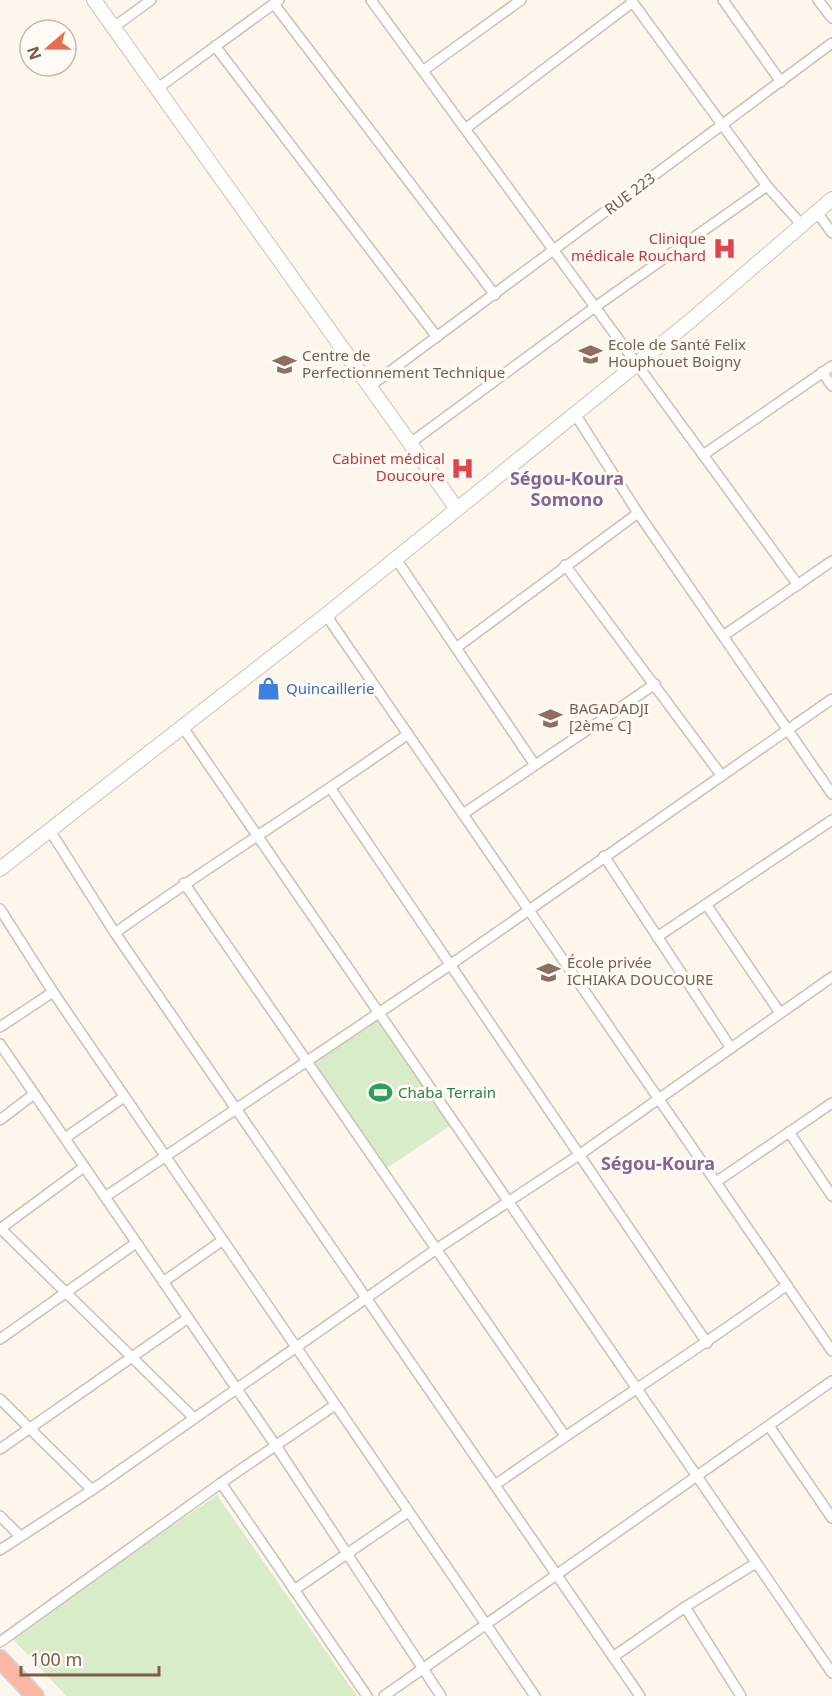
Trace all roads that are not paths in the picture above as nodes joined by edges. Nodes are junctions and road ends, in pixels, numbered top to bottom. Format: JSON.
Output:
{"nodes":[{"id":1,"x":94,"y":0,"type":"edge"},
{"id":2,"x":151,"y":0,"type":"edge"},
{"id":3,"x":371,"y":0,"type":"edge"},
{"id":4,"x":521,"y":0,"type":"edge"},
{"id":5,"x":723,"y":0,"type":"edge"},
{"id":6,"x":818,"y":0,"type":"edge"},
{"id":7,"x":632,"y":1,"type":"edge"},
{"id":8,"x":277,"y":2,"type":"edge"},
{"id":9,"x":832,"y":18,"type":"edge"},
{"id":10,"x":114,"y":27,"type":"junction"},
{"id":11,"x":832,"y":43,"type":"edge"},
{"id":12,"x":215,"y":46,"type":"junction"},
{"id":13,"x":424,"y":70,"type":"junction"},
{"id":14,"x":782,"y":82,"type":"junction"},
{"id":15,"x":158,"y":88,"type":"junction"},
{"id":16,"x":721,"y":126,"type":"junction"},
{"id":17,"x":465,"y":129,"type":"junction"},
{"id":18,"x":767,"y":186,"type":"junction"},
{"id":19,"x":832,"y":199,"type":"edge"},
{"id":20,"x":817,"y":212,"type":"junction"},
{"id":21,"x":801,"y":224,"type":"junction"},
{"id":22,"x":832,"y":233,"type":"edge"},
{"id":23,"x":554,"y":250,"type":"junction"},
{"id":24,"x":495,"y":295,"type":"junction"},
{"id":25,"x":595,"y":307,"type":"junction"},
{"id":26,"x":437,"y":337,"type":"junction"},
{"id":27,"x":637,"y":364,"type":"junction"},
{"id":28,"x":832,"y":366,"type":"edge"},
{"id":29,"x":822,"y":372,"type":"junction"},
{"id":30,"x":832,"y":386,"type":"edge"},
{"id":31,"x":369,"y":387,"type":"junction"},
{"id":32,"x":575,"y":414,"type":"junction"},
{"id":33,"x":409,"y":444,"type":"junction"},
{"id":34,"x":703,"y":455,"type":"junction"},
{"id":35,"x":457,"y":509,"type":"junction"},
{"id":36,"x":638,"y":513,"type":"junction"},
{"id":37,"x":396,"y":559,"type":"junction"},
{"id":38,"x":832,"y":561,"type":"edge"},
{"id":39,"x":566,"y":565,"type":"junction"},
{"id":40,"x":798,"y":585,"type":"junction"},
{"id":41,"x":326,"y":615,"type":"junction"},
{"id":42,"x":723,"y":636,"type":"junction"},
{"id":43,"x":456,"y":648,"type":"junction"},
{"id":44,"x":655,"y":684,"type":"junction"},
{"id":45,"x":832,"y":699,"type":"edge"},
{"id":46,"x":182,"y":726,"type":"junction"},
{"id":47,"x":788,"y":730,"type":"junction"},
{"id":48,"x":408,"y":734,"type":"junction"},
{"id":49,"x":535,"y":765,"type":"junction"},
{"id":50,"x":721,"y":775,"type":"junction"},
{"id":51,"x":330,"y":789,"type":"junction"},
{"id":52,"x":832,"y":794,"type":"edge"},
{"id":53,"x":463,"y":814,"type":"junction"},
{"id":54,"x":832,"y":820,"type":"edge"},
{"id":55,"x":49,"y":829,"type":"junction"},
{"id":56,"x":258,"y":837,"type":"junction"},
{"id":57,"x":604,"y":856,"type":"junction"},
{"id":58,"x":0,"y":869,"type":"edge"},
{"id":59,"x":184,"y":883,"type":"junction"},
{"id":60,"x":706,"y":904,"type":"junction"},
{"id":61,"x":0,"y":909,"type":"edge"},
{"id":62,"x":528,"y":909,"type":"junction"},
{"id":63,"x":115,"y":933,"type":"junction"},
{"id":64,"x":657,"y":937,"type":"junction"},
{"id":65,"x":450,"y":965,"type":"junction"},
{"id":66,"x":832,"y":977,"type":"edge"},
{"id":67,"x":53,"y":992,"type":"junction"},
{"id":68,"x":379,"y":1013,"type":"junction"},
{"id":69,"x":780,"y":1013,"type":"junction"},
{"id":70,"x":0,"y":1028,"type":"edge"},
{"id":71,"x":0,"y":1044,"type":"edge"},
{"id":72,"x":731,"y":1048,"type":"junction"},
{"id":73,"x":306,"y":1063,"type":"junction"},
{"id":74,"x":34,"y":1094,"type":"junction"},
{"id":75,"x":124,"y":1097,"type":"junction"},
{"id":76,"x":658,"y":1098,"type":"junction"},
{"id":77,"x":832,"y":1103,"type":"edge"},
{"id":78,"x":236,"y":1109,"type":"junction"},
{"id":79,"x":0,"y":1120,"type":"edge"},
{"id":80,"x":789,"y":1132,"type":"junction"},
{"id":81,"x":65,"y":1138,"type":"junction"},
{"id":82,"x":579,"y":1155,"type":"junction"},
{"id":83,"x":165,"y":1156,"type":"junction"},
{"id":84,"x":84,"y":1167,"type":"junction"},
{"id":85,"x":716,"y":1182,"type":"junction"},
{"id":86,"x":832,"y":1196,"type":"edge"},
{"id":87,"x":105,"y":1197,"type":"junction"},
{"id":88,"x":509,"y":1203,"type":"junction"},
{"id":89,"x":0,"y":1228,"type":"edge"},
{"id":90,"x":223,"y":1240,"type":"junction"},
{"id":91,"x":136,"y":1243,"type":"junction"},
{"id":92,"x":435,"y":1250,"type":"junction"},
{"id":93,"x":163,"y":1282,"type":"junction"},
{"id":94,"x":787,"y":1285,"type":"junction"},
{"id":95,"x":66,"y":1293,"type":"junction"},
{"id":96,"x":367,"y":1299,"type":"junction"},
{"id":97,"x":188,"y":1318,"type":"junction"},
{"id":98,"x":0,"y":1339,"type":"edge"},
{"id":99,"x":707,"y":1343,"type":"junction"},
{"id":100,"x":296,"y":1347,"type":"junction"},
{"id":101,"x":832,"y":1351,"type":"edge"},
{"id":102,"x":132,"y":1357,"type":"junction"},
{"id":103,"x":832,"y":1381,"type":"edge"},
{"id":104,"x":236,"y":1388,"type":"junction"},
{"id":105,"x":638,"y":1390,"type":"junction"},
{"id":106,"x":0,"y":1399,"type":"edge"},
{"id":107,"x":335,"y":1405,"type":"junction"},
{"id":108,"x":194,"y":1417,"type":"junction"},
{"id":109,"x":769,"y":1426,"type":"junction"},
{"id":110,"x":31,"y":1429,"type":"junction"},
{"id":111,"x":565,"y":1436,"type":"junction"},
{"id":112,"x":276,"y":1446,"type":"junction"},
{"id":113,"x":0,"y":1449,"type":"edge"},
{"id":114,"x":698,"y":1475,"type":"junction"},
{"id":115,"x":221,"y":1483,"type":"junction"},
{"id":116,"x":495,"y":1485,"type":"junction"},
{"id":117,"x":92,"y":1490,"type":"junction"},
{"id":118,"x":408,"y":1512,"type":"junction"},
{"id":119,"x":0,"y":1516,"type":"edge"},
{"id":120,"x":832,"y":1518,"type":"edge"},
{"id":121,"x":20,"y":1536,"type":"junction"},
{"id":122,"x":0,"y":1550,"type":"edge"},
{"id":123,"x":348,"y":1554,"type":"junction"},
{"id":124,"x":756,"y":1563,"type":"junction"},
{"id":125,"x":556,"y":1575,"type":"junction"},
{"id":126,"x":294,"y":1590,"type":"junction"},
{"id":127,"x":685,"y":1607,"type":"junction"},
{"id":128,"x":485,"y":1625,"type":"junction"},
{"id":129,"x":0,"y":1642,"type":"edge"},
{"id":130,"x":613,"y":1657,"type":"junction"},
{"id":131,"x":0,"y":1659,"type":"edge"},
{"id":132,"x":423,"y":1669,"type":"junction"},
{"id":133,"x":832,"y":1673,"type":"edge"},
{"id":134,"x":35,"y":1696,"type":"edge"},
{"id":135,"x":367,"y":1696,"type":"edge"},
{"id":136,"x":384,"y":1696,"type":"edge"},
{"id":137,"x":441,"y":1696,"type":"edge"},
{"id":138,"x":535,"y":1696,"type":"edge"},
{"id":139,"x":640,"y":1696,"type":"edge"},
{"id":140,"x":741,"y":1696,"type":"edge"}],
"edges":[{"from":1,"to":10,"type":"street"},
{"from":2,"to":10,"type":"street"},
{"from":3,"to":13,"type":"street"},
{"from":4,"to":13,"type":"street"},
{"from":5,"to":14,"type":"street"},
{"from":6,"to":9,"type":"street"},
{"from":7,"to":16,"type":"street"},
{"from":7,"to":17,"type":"street"},
{"from":8,"to":12,"type":"street"},
{"from":8,"to":24,"type":"street"},
{"from":10,"to":15,"type":"street"},
{"from":11,"to":14,"type":"street","name":"RUE 223"},
{"from":12,"to":15,"type":"street"},
{"from":12,"to":26,"type":"street"},
{"from":13,"to":17,"type":"street"},
{"from":14,"to":16,"type":"street","name":"RUE 223"},
{"from":15,"to":31,"type":"street"},
{"from":16,"to":18,"type":"street"},
{"from":16,"to":23,"type":"street","name":"RUE 223"},
{"from":17,"to":23,"type":"street"},
{"from":18,"to":21,"type":"street"},
{"from":18,"to":25,"type":"street"},
{"from":19,"to":20,"type":"street"},
{"from":20,"to":21,"type":"street"},
{"from":20,"to":22,"type":"street"},
{"from":21,"to":27,"type":"street"},
{"from":23,"to":24,"type":"street","name":"RUE 223"},
{"from":23,"to":25,"type":"street"},
{"from":24,"to":26,"type":"street","name":"RUE 223"},
{"from":25,"to":27,"type":"street"},
{"from":25,"to":33,"type":"street"},
{"from":26,"to":31,"type":"street","name":"RUE 223"},
{"from":27,"to":32,"type":"street"},
{"from":27,"to":34,"type":"street"},
{"from":28,"to":29,"type":"street"},
{"from":29,"to":30,"type":"street"},
{"from":29,"to":34,"type":"street"},
{"from":31,"to":33,"type":"street"},
{"from":32,"to":35,"type":"street"},
{"from":32,"to":36,"type":"street"},
{"from":33,"to":35,"type":"street"},
{"from":34,"to":40,"type":"street"},
{"from":35,"to":37,"type":"street"},
{"from":36,"to":39,"type":"street"},
{"from":36,"to":42,"type":"street"},
{"from":37,"to":41,"type":"street"},
{"from":37,"to":43,"type":"street"},
{"from":38,"to":40,"type":"street"},
{"from":39,"to":43,"type":"street"},
{"from":39,"to":44,"type":"street"},
{"from":40,"to":42,"type":"street"},
{"from":41,"to":46,"type":"street"},
{"from":41,"to":48,"type":"street"},
{"from":42,"to":47,"type":"street"},
{"from":43,"to":49,"type":"street"},
{"from":44,"to":49,"type":"street"},
{"from":44,"to":50,"type":"street"},
{"from":45,"to":47,"type":"street"},
{"from":46,"to":55,"type":"street"},
{"from":46,"to":56,"type":"street"},
{"from":47,"to":50,"type":"street"},
{"from":47,"to":52,"type":"street"},
{"from":48,"to":51,"type":"street"},
{"from":48,"to":53,"type":"street"},
{"from":49,"to":53,"type":"street"},
{"from":50,"to":57,"type":"street"},
{"from":51,"to":56,"type":"street"},
{"from":51,"to":65,"type":"street"},
{"from":53,"to":62,"type":"street"},
{"from":54,"to":60,"type":"street"},
{"from":55,"to":58,"type":"street"},
{"from":55,"to":63,"type":"street"},
{"from":56,"to":59,"type":"street"},
{"from":56,"to":68,"type":"street"},
{"from":57,"to":62,"type":"street"},
{"from":57,"to":64,"type":"street"},
{"from":59,"to":63,"type":"street"},
{"from":59,"to":73,"type":"street"},
{"from":60,"to":64,"type":"street"},
{"from":60,"to":69,"type":"street"},
{"from":61,"to":67,"type":"street"},
{"from":62,"to":65,"type":"street"},
{"from":62,"to":76,"type":"street"},
{"from":63,"to":78,"type":"street"},
{"from":64,"to":72,"type":"street"},
{"from":65,"to":68,"type":"street"},
{"from":65,"to":82,"type":"street"},
{"from":66,"to":69,"type":"street"},
{"from":67,"to":70,"type":"street"},
{"from":67,"to":75,"type":"street"},
{"from":68,"to":73,"type":"street"},
{"from":68,"to":88,"type":"street"},
{"from":69,"to":72,"type":"street"},
{"from":71,"to":74,"type":"street"},
{"from":72,"to":76,"type":"street"},
{"from":73,"to":78,"type":"street"},
{"from":73,"to":92,"type":"street"},
{"from":74,"to":79,"type":"street"},
{"from":74,"to":81,"type":"street"},
{"from":75,"to":81,"type":"street"},
{"from":75,"to":83,"type":"street"},
{"from":76,"to":82,"type":"street"},
{"from":76,"to":85,"type":"street"},
{"from":77,"to":80,"type":"street"},
{"from":78,"to":83,"type":"street"},
{"from":78,"to":96,"type":"street"},
{"from":80,"to":85,"type":"street"},
{"from":80,"to":86,"type":"street"},
{"from":81,"to":84,"type":"street"},
{"from":82,"to":88,"type":"street"},
{"from":82,"to":99,"type":"street"},
{"from":83,"to":87,"type":"street"},
{"from":83,"to":90,"type":"street"},
{"from":84,"to":87,"type":"street"},
{"from":84,"to":89,"type":"street"},
{"from":85,"to":94,"type":"street"},
{"from":87,"to":91,"type":"street"},
{"from":88,"to":92,"type":"street"},
{"from":88,"to":105,"type":"street"},
{"from":89,"to":95,"type":"street"},
{"from":90,"to":93,"type":"street"},
{"from":90,"to":100,"type":"street"},
{"from":91,"to":93,"type":"street"},
{"from":91,"to":95,"type":"street"},
{"from":92,"to":96,"type":"street"},
{"from":92,"to":111,"type":"street"},
{"from":93,"to":97,"type":"street"},
{"from":94,"to":99,"type":"street"},
{"from":94,"to":101,"type":"street"},
{"from":95,"to":98,"type":"street"},
{"from":95,"to":102,"type":"street"},
{"from":96,"to":100,"type":"street"},
{"from":96,"to":116,"type":"street"},
{"from":97,"to":102,"type":"street"},
{"from":97,"to":104,"type":"street"},
{"from":99,"to":105,"type":"street"},
{"from":100,"to":104,"type":"street"},
{"from":100,"to":107,"type":"street"},
{"from":102,"to":108,"type":"street"},
{"from":102,"to":110,"type":"street"},
{"from":103,"to":109,"type":"street"},
{"from":104,"to":108,"type":"street"},
{"from":104,"to":112,"type":"street"},
{"from":105,"to":111,"type":"street"},
{"from":105,"to":114,"type":"street"},
{"from":106,"to":110,"type":"street"},
{"from":107,"to":112,"type":"street"},
{"from":107,"to":118,"type":"street"},
{"from":108,"to":117,"type":"street"},
{"from":109,"to":114,"type":"street"},
{"from":109,"to":120,"type":"street"},
{"from":110,"to":113,"type":"street"},
{"from":110,"to":117,"type":"street"},
{"from":111,"to":116,"type":"street"},
{"from":112,"to":115,"type":"street"},
{"from":112,"to":123,"type":"street"},
{"from":114,"to":124,"type":"street"},
{"from":114,"to":125,"type":"street"},
{"from":115,"to":126,"type":"street"},
{"from":115,"to":129,"type":"street"},
{"from":116,"to":125,"type":"street"},
{"from":117,"to":121,"type":"street"},
{"from":118,"to":123,"type":"street"},
{"from":118,"to":128,"type":"street"},
{"from":119,"to":121,"type":"street"},
{"from":121,"to":122,"type":"street"},
{"from":123,"to":126,"type":"street"},
{"from":123,"to":132,"type":"street"},
{"from":124,"to":127,"type":"street"},
{"from":124,"to":133,"type":"street"},
{"from":125,"to":128,"type":"street"},
{"from":125,"to":130,"type":"street"},
{"from":126,"to":135,"type":"street"},
{"from":127,"to":130,"type":"street"},
{"from":127,"to":140,"type":"street"},
{"from":128,"to":132,"type":"street"},
{"from":128,"to":138,"type":"street"},
{"from":130,"to":139,"type":"street"},
{"from":131,"to":134,"type":"highway"},
{"from":132,"to":136,"type":"street"},
{"from":132,"to":137,"type":"street"}]}
